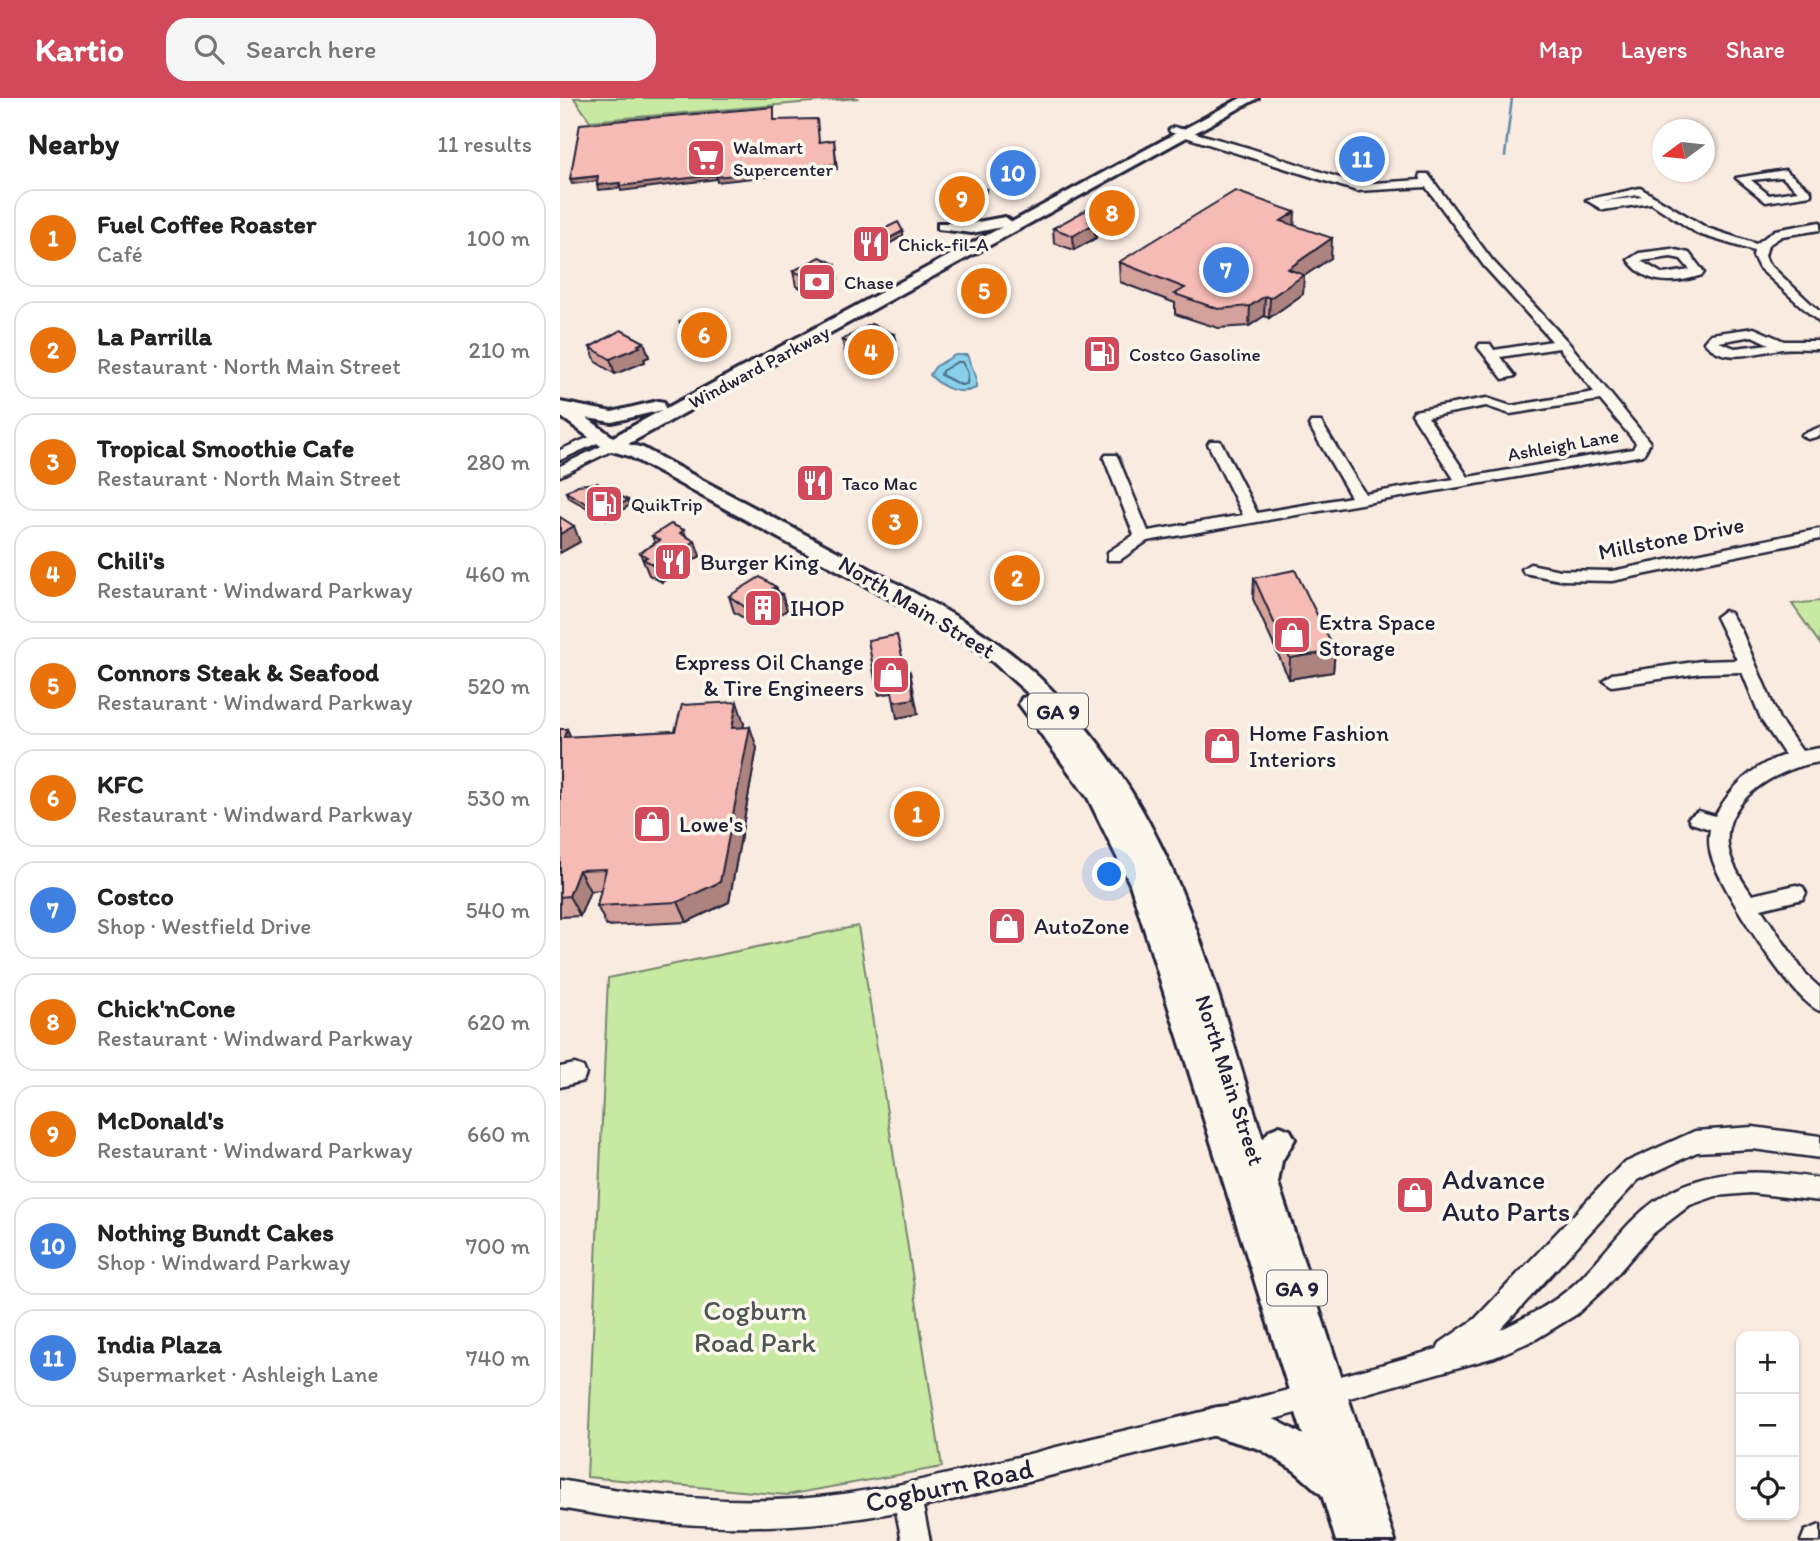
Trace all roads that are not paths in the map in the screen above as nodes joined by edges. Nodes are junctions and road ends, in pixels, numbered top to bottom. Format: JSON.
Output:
{"nodes":[{"id":1,"x":1228,"y":98,"type":"edge"},
{"id":2,"x":1251,"y":98,"type":"edge"},
{"id":3,"x":1180,"y":131,"type":"junction"},
{"id":4,"x":1807,"y":193,"type":"junction"},
{"id":5,"x":1654,"y":198,"type":"dead end"},
{"id":6,"x":1820,"y":200,"type":"edge"},
{"id":7,"x":1004,"y":222,"type":"junction"},
{"id":8,"x":943,"y":226,"type":"dead end"},
{"id":9,"x":1820,"y":226,"type":"edge"},
{"id":10,"x":1759,"y":248,"type":"junction"},
{"id":11,"x":1820,"y":319,"type":"edge"},
{"id":12,"x":1562,"y":344,"type":"junction"},
{"id":13,"x":1782,"y":345,"type":"dead end"},
{"id":14,"x":1820,"y":345,"type":"edge"},
{"id":15,"x":1508,"y":376,"type":"dead end"},
{"id":16,"x":1604,"y":395,"type":"junction"},
{"id":17,"x":658,"y":406,"type":"junction"},
{"id":18,"x":560,"y":407,"type":"edge"},
{"id":19,"x":1316,"y":425,"type":"dead end"},
{"id":20,"x":606,"y":441,"type":"junction"},
{"id":21,"x":1215,"y":444,"type":"dead end"},
{"id":22,"x":560,"y":456,"type":"edge"},
{"id":23,"x":1111,"y":458,"type":"dead end"},
{"id":24,"x":560,"y":472,"type":"edge"},
{"id":25,"x":1464,"y":482,"type":"junction"},
{"id":26,"x":1360,"y":499,"type":"junction"},
{"id":27,"x":1252,"y":518,"type":"junction"},
{"id":28,"x":1820,"y":534,"type":"edge"},
{"id":29,"x":1142,"y":537,"type":"junction"},
{"id":30,"x":1114,"y":556,"type":"dead end"},
{"id":31,"x":1530,"y":569,"type":"dead end"},
{"id":32,"x":1724,"y":617,"type":"dead end"},
{"id":33,"x":1749,"y":666,"type":"junction"},
{"id":34,"x":1612,"y":680,"type":"dead end"},
{"id":35,"x":1820,"y":755,"type":"edge"},
{"id":36,"x":1797,"y":758,"type":"junction"},
{"id":37,"x":1698,"y":818,"type":"dead end"},
{"id":38,"x":1720,"y":825,"type":"junction"},
{"id":39,"x":1796,"y":892,"type":"dead end"},
{"id":40,"x":1747,"y":904,"type":"junction"},
{"id":41,"x":1820,"y":1002,"type":"edge"},
{"id":42,"x":1280,"y":1139,"type":"dead end"},
{"id":43,"x":1820,"y":1147,"type":"edge"},
{"id":44,"x":1264,"y":1185,"type":"junction"},
{"id":45,"x":1820,"y":1190,"type":"edge"},
{"id":46,"x":1431,"y":1364,"type":"junction"},
{"id":47,"x":1319,"y":1394,"type":"junction"},
{"id":48,"x":1219,"y":1422,"type":"junction"},
{"id":49,"x":1337,"y":1488,"type":"junction"},
{"id":50,"x":560,"y":1494,"type":"edge"},
{"id":51,"x":907,"y":1496,"type":"junction"},
{"id":52,"x":1820,"y":1539,"type":"edge"},
{"id":53,"x":916,"y":1541,"type":"edge"},
{"id":54,"x":1354,"y":1541,"type":"edge"},
{"id":55,"x":1377,"y":1541,"type":"edge"},
{"id":56,"x":1815,"y":1541,"type":"edge"}],
"edges":[{"from":1,"to":3,"type":"main road","name":"Windward Parkway"},
{"from":2,"to":3,"type":"main road","name":"Windward Parkway"},
{"from":3,"to":7,"type":"main road","name":"Windward Parkway"},
{"from":3,"to":12,"type":"street","name":"Ashleigh Lane"},
{"from":3,"to":20,"type":"main road","name":"Windward Parkway"},
{"from":4,"to":4,"type":"street"},
{"from":4,"to":6,"type":"street"},
{"from":5,"to":10,"type":"street"},
{"from":7,"to":8,"type":"main road"},
{"from":7,"to":17,"type":"main road","name":"Windward Parkway"},
{"from":9,"to":10,"type":"street"},
{"from":10,"to":11,"type":"street"},
{"from":12,"to":15,"type":"street"},
{"from":12,"to":16,"type":"street","name":"Ashleigh Lane"},
{"from":13,"to":14,"type":"street"},
{"from":16,"to":25,"type":"street","name":"Ashleigh Lane"},
{"from":16,"to":25,"type":"street","name":"Ashleigh Lane"},
{"from":17,"to":18,"type":"main road"},
{"from":17,"to":20,"type":"main road","name":"Windward Parkway"},
{"from":18,"to":20,"type":"main road","number":"GA 9"},
{"from":19,"to":26,"type":"street"},
{"from":20,"to":22,"type":"street","name":"Windward Parkway"},
{"from":20,"to":24,"type":"street","name":"Windward Parkway"},
{"from":20,"to":44,"type":"main road","name":"North Main Street","number":"GA 9"},
{"from":20,"to":47,"type":"main road","name":"North Main Street","number":"GA 9"},
{"from":21,"to":27,"type":"street"},
{"from":23,"to":29,"type":"street"},
{"from":25,"to":26,"type":"street","name":"Ashleigh Lane"},
{"from":26,"to":27,"type":"street","name":"Ashleigh Lane"},
{"from":27,"to":29,"type":"street","name":"Ashleigh Lane"},
{"from":28,"to":31,"type":"street","name":"Millstone Drive"},
{"from":29,"to":30,"type":"street","name":"Ashleigh Lane"},
{"from":32,"to":33,"type":"street"},
{"from":33,"to":34,"type":"street"},
{"from":33,"to":36,"type":"street"},
{"from":35,"to":36,"type":"street"},
{"from":36,"to":38,"type":"street"},
{"from":37,"to":38,"type":"street"},
{"from":38,"to":40,"type":"street"},
{"from":39,"to":40,"type":"street"},
{"from":40,"to":41,"type":"street"},
{"from":42,"to":44,"type":"main road"},
{"from":43,"to":46,"type":"street"},
{"from":44,"to":47,"type":"main road","name":"North Main Street","number":"GA 9"},
{"from":45,"to":46,"type":"street","name":"Cogburn Road"},
{"from":46,"to":47,"type":"street","name":"Cogburn Road"},
{"from":47,"to":48,"type":"street","name":"Cogburn Road"},
{"from":47,"to":49,"type":"main road","name":"North Main Street","number":"GA 9"},
{"from":47,"to":55,"type":"main road","name":"North Main Street","number":"GA 9"},
{"from":48,"to":49,"type":"main road"},
{"from":48,"to":51,"type":"street","name":"Cogburn Road"},
{"from":49,"to":54,"type":"main road","name":"North Main Street","number":"GA 9"},
{"from":50,"to":51,"type":"street","name":"Cogburn Road"},
{"from":51,"to":53,"type":"street"},
{"from":52,"to":56,"type":"street"}]}
